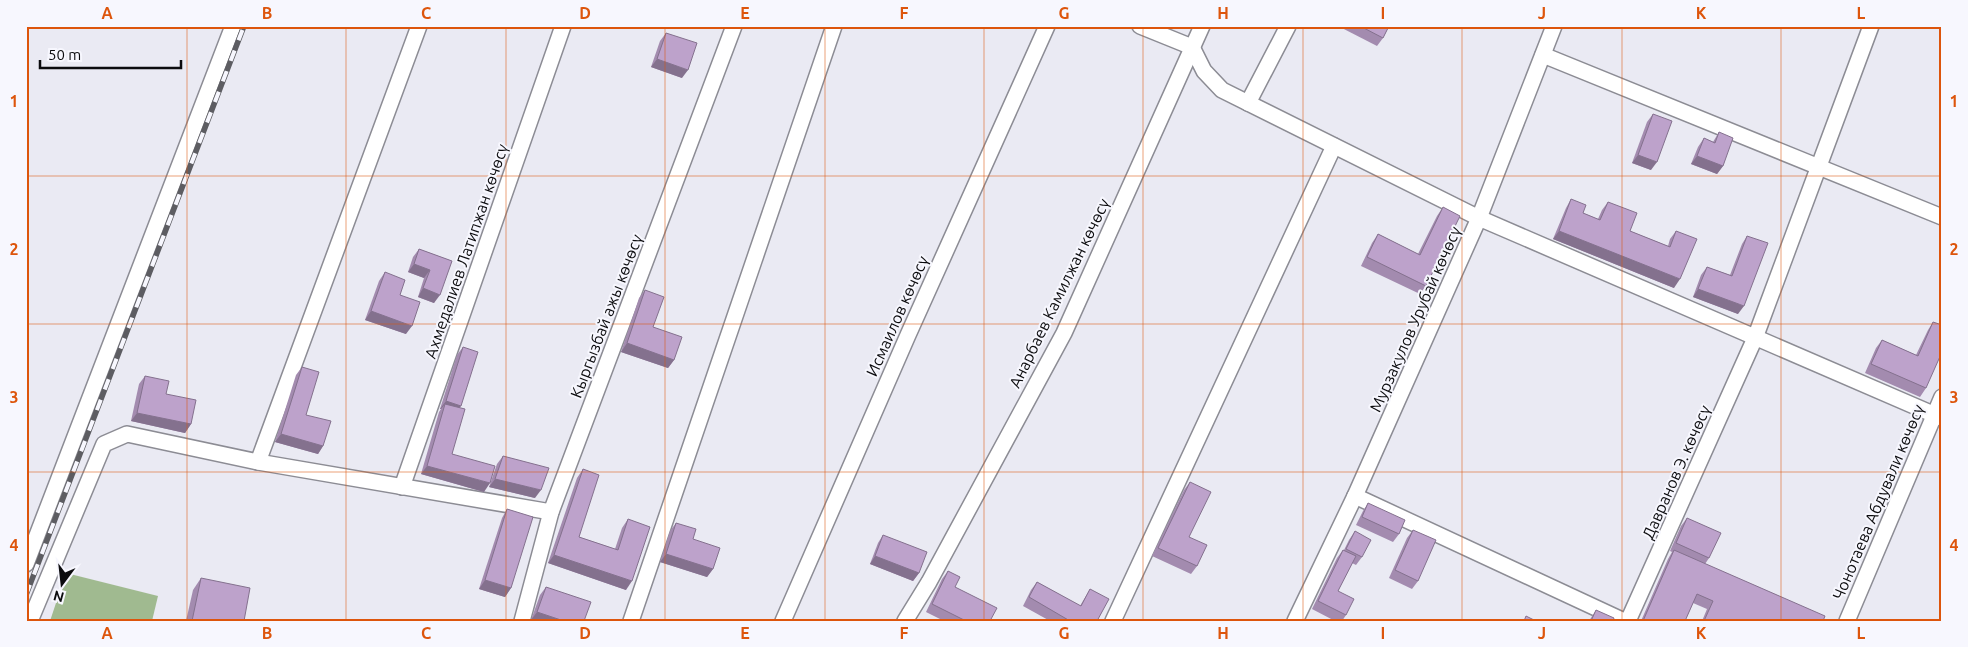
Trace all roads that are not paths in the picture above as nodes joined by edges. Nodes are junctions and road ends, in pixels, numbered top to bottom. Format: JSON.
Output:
{"nodes":[{"id":1,"x":234,"y":26,"type":"edge"},
{"id":2,"x":419,"y":26,"type":"edge"},
{"id":3,"x":563,"y":26,"type":"edge"},
{"id":4,"x":734,"y":26,"type":"edge"},
{"id":5,"x":834,"y":26,"type":"edge"},
{"id":6,"x":1047,"y":26,"type":"edge"},
{"id":7,"x":1140,"y":26,"type":"edge"},
{"id":8,"x":1202,"y":26,"type":"edge"},
{"id":9,"x":1288,"y":26,"type":"edge"},
{"id":10,"x":1554,"y":26,"type":"edge"},
{"id":11,"x":1871,"y":26,"type":"edge"},
{"id":12,"x":1192,"y":48,"type":"junction"},
{"id":13,"x":1543,"y":55,"type":"junction"},
{"id":14,"x":1248,"y":103,"type":"junction"},
{"id":15,"x":1334,"y":146,"type":"junction"},
{"id":16,"x":1819,"y":167,"type":"junction"},
{"id":17,"x":1942,"y":217,"type":"edge"},
{"id":18,"x":1479,"y":218,"type":"junction"},
{"id":19,"x":1755,"y":338,"type":"junction"},
{"id":20,"x":1942,"y":396,"type":"edge"},
{"id":21,"x":1938,"y":415,"type":"edge"},
{"id":22,"x":258,"y":462,"type":"junction"},
{"id":23,"x":402,"y":487,"type":"junction"},
{"id":24,"x":1355,"y":496,"type":"junction"},
{"id":25,"x":551,"y":512,"type":"junction"},
{"id":26,"x":26,"y":564,"type":"edge"},
{"id":27,"x":30,"y":621,"type":"edge"},
{"id":28,"x":522,"y":621,"type":"edge"},
{"id":29,"x":631,"y":621,"type":"edge"},
{"id":30,"x":783,"y":621,"type":"edge"},
{"id":31,"x":906,"y":621,"type":"edge"},
{"id":32,"x":1113,"y":621,"type":"edge"},
{"id":33,"x":1295,"y":621,"type":"edge"},
{"id":34,"x":1624,"y":621,"type":"edge"},
{"id":35,"x":1628,"y":621,"type":"edge"},
{"id":36,"x":1847,"y":621,"type":"edge"}],
"edges":[{"from":1,"to":26,"type":"street"},
{"from":2,"to":22,"type":"street"},
{"from":3,"to":23,"type":"street","name":"Ахмедалиев Латипжан көчөсү"},
{"from":4,"to":25,"type":"street","name":"Кыргызбай ажы көчөсү"},
{"from":5,"to":29,"type":"street"},
{"from":6,"to":30,"type":"street","name":"Исмаилов көчөсү"},
{"from":7,"to":12,"type":"street"},
{"from":8,"to":12,"type":"street","name":"Анарбаев Камилжан көчөсү"},
{"from":9,"to":14,"type":"street"},
{"from":10,"to":13,"type":"street","name":"Мурзакулов Урубай көчөсү"},
{"from":11,"to":16,"type":"street","name":"Давранов Э. көчөсү"},
{"from":12,"to":14,"type":"street"},
{"from":12,"to":31,"type":"street","name":"Анарбаев Камилжан көчөсү"},
{"from":13,"to":16,"type":"street"},
{"from":13,"to":18,"type":"street","name":"Мурзакулов Урубай көчөсү"},
{"from":14,"to":15,"type":"street"},
{"from":15,"to":18,"type":"street"},
{"from":15,"to":32,"type":"street"},
{"from":16,"to":17,"type":"street"},
{"from":16,"to":19,"type":"street","name":"Давранов Э. көчөсү"},
{"from":18,"to":19,"type":"street"},
{"from":18,"to":24,"type":"street","name":"Мурзакулов Урубай көчөсү"},
{"from":19,"to":21,"type":"street"},
{"from":19,"to":35,"type":"street","name":"Давранов Э. көчөсү"},
{"from":20,"to":21,"type":"street","name":"Чонотаева Абдували көчөсү"},
{"from":21,"to":36,"type":"street","name":"Чонотаева Абдували көчөсү"},
{"from":22,"to":23,"type":"street"},
{"from":22,"to":27,"type":"street"},
{"from":23,"to":25,"type":"street"},
{"from":24,"to":33,"type":"street","name":"Мурзакулов Урубай көчөсү"},
{"from":24,"to":34,"type":"street"},
{"from":25,"to":28,"type":"street","name":"Кыргызбай ажы көчөсү"}]}
